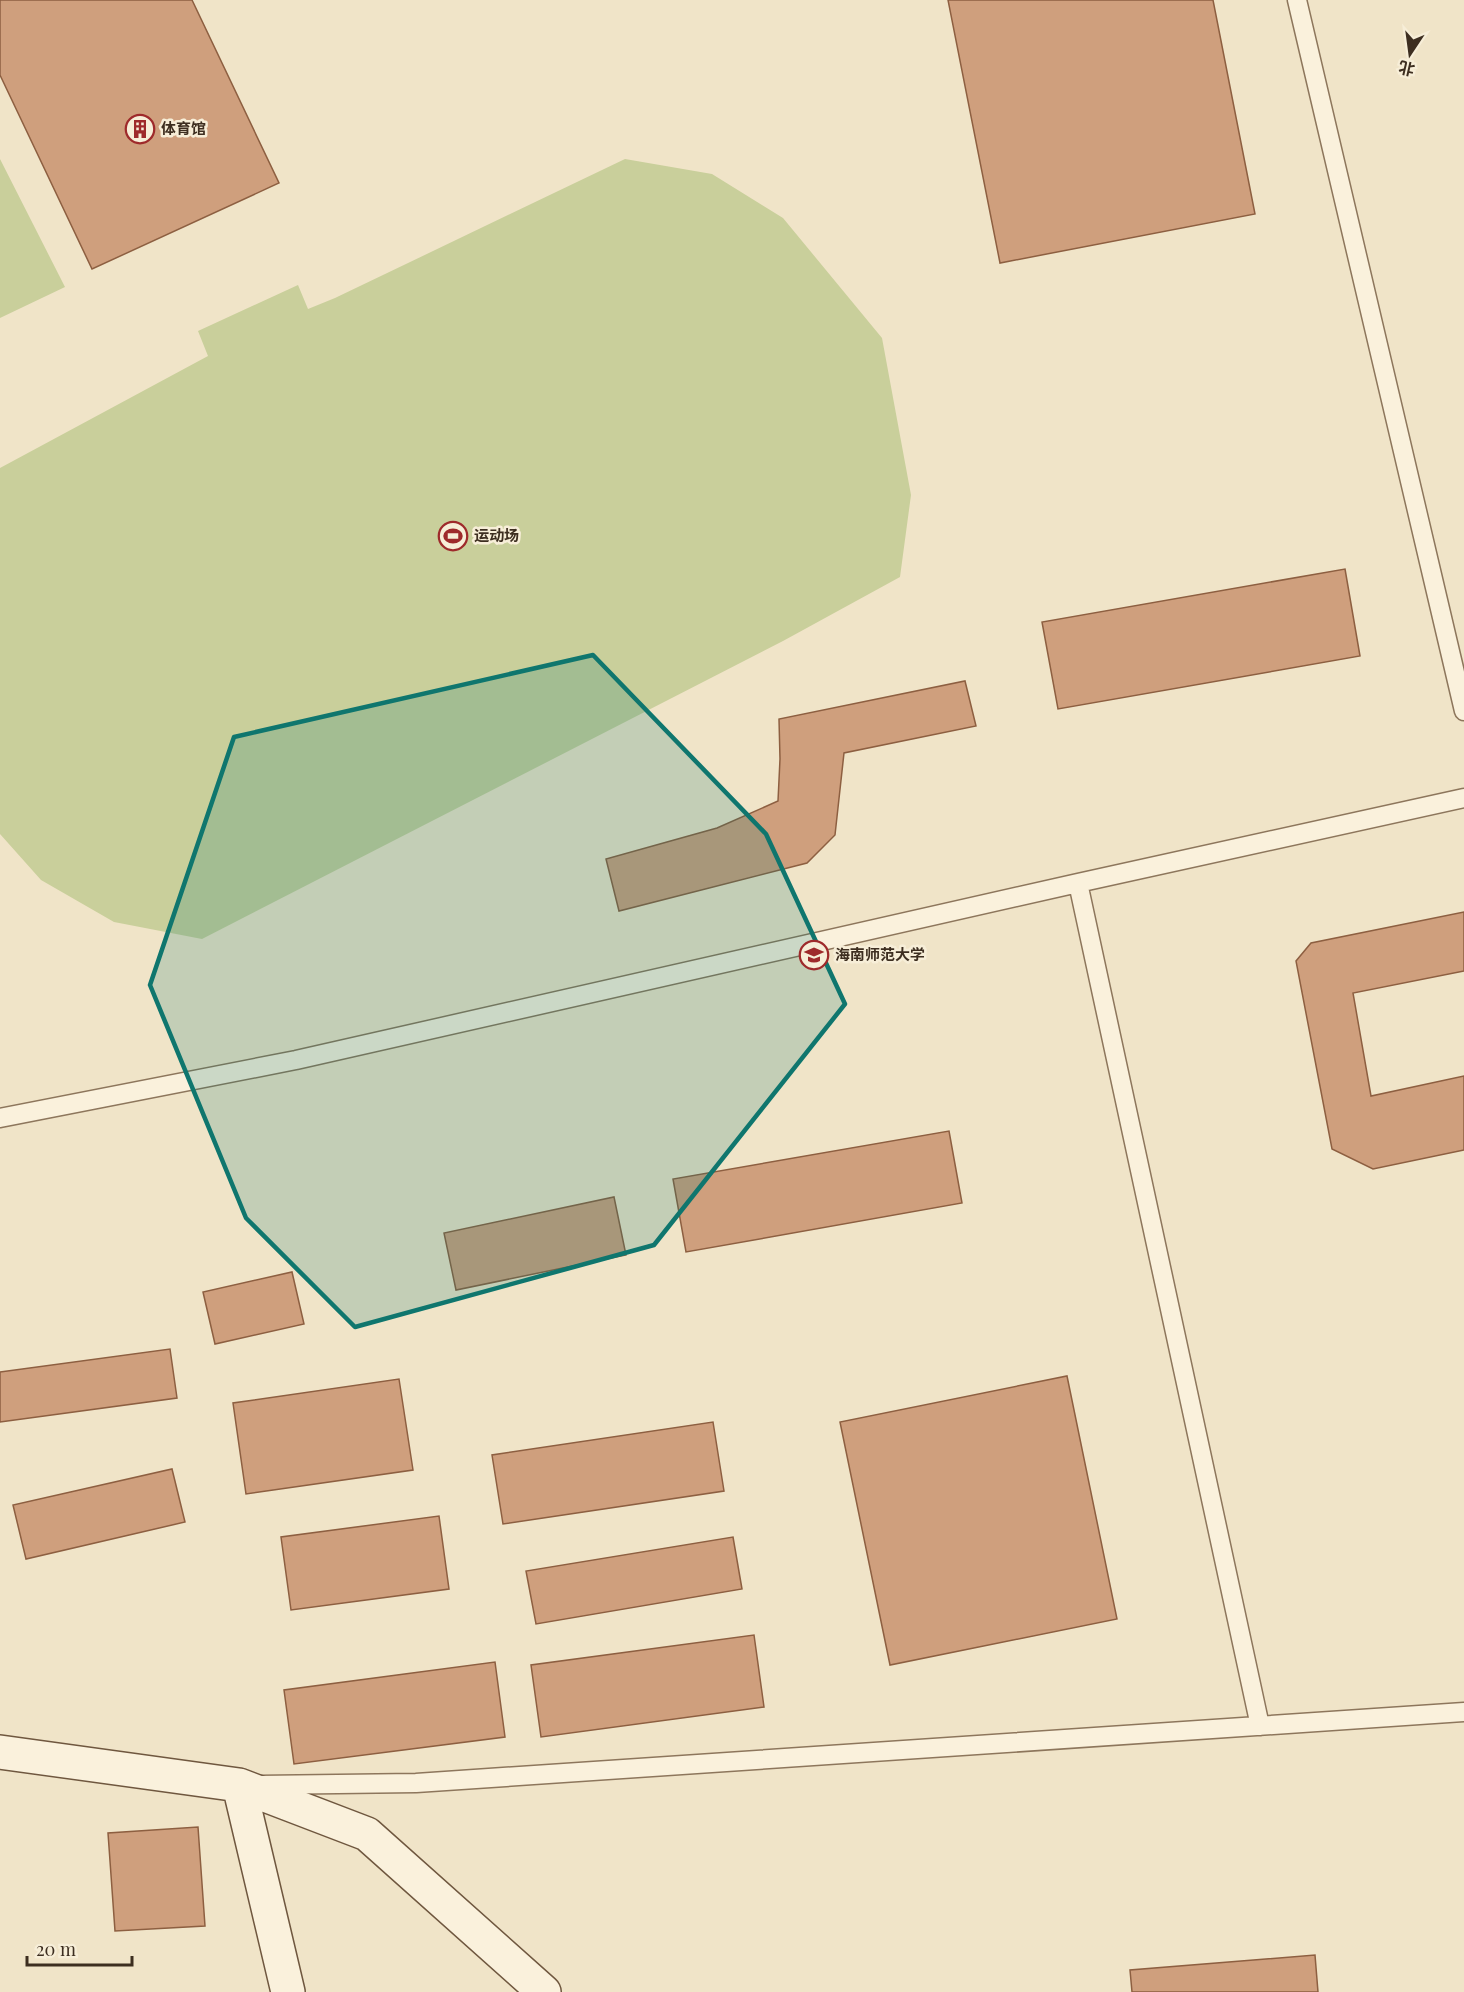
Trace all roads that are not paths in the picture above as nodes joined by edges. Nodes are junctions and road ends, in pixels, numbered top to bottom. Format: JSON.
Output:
{"nodes":[{"id":1,"x":1297,"y":0,"type":"edge"},
{"id":2,"x":1464,"y":711,"type":"edge"},
{"id":3,"x":1464,"y":798,"type":"edge"},
{"id":4,"x":1078,"y":883,"type":"junction"},
{"id":5,"x":0,"y":1118,"type":"edge"},
{"id":6,"x":1464,"y":1712,"type":"edge"},
{"id":7,"x":1260,"y":1726,"type":"junction"},
{"id":8,"x":0,"y":1752,"type":"edge"},
{"id":9,"x":239,"y":1785,"type":"junction"},
{"id":10,"x":288,"y":1992,"type":"edge"},
{"id":11,"x":544,"y":1992,"type":"edge"}],
"edges":[{"from":1,"to":2,"type":"lane"},
{"from":3,"to":4,"type":"lane"},
{"from":4,"to":5,"type":"lane"},
{"from":4,"to":7,"type":"lane"},
{"from":6,"to":7,"type":"lane"},
{"from":7,"to":9,"type":"lane"},
{"from":8,"to":9,"type":"street"},
{"from":9,"to":10,"type":"street"},
{"from":9,"to":11,"type":"street"}]}
